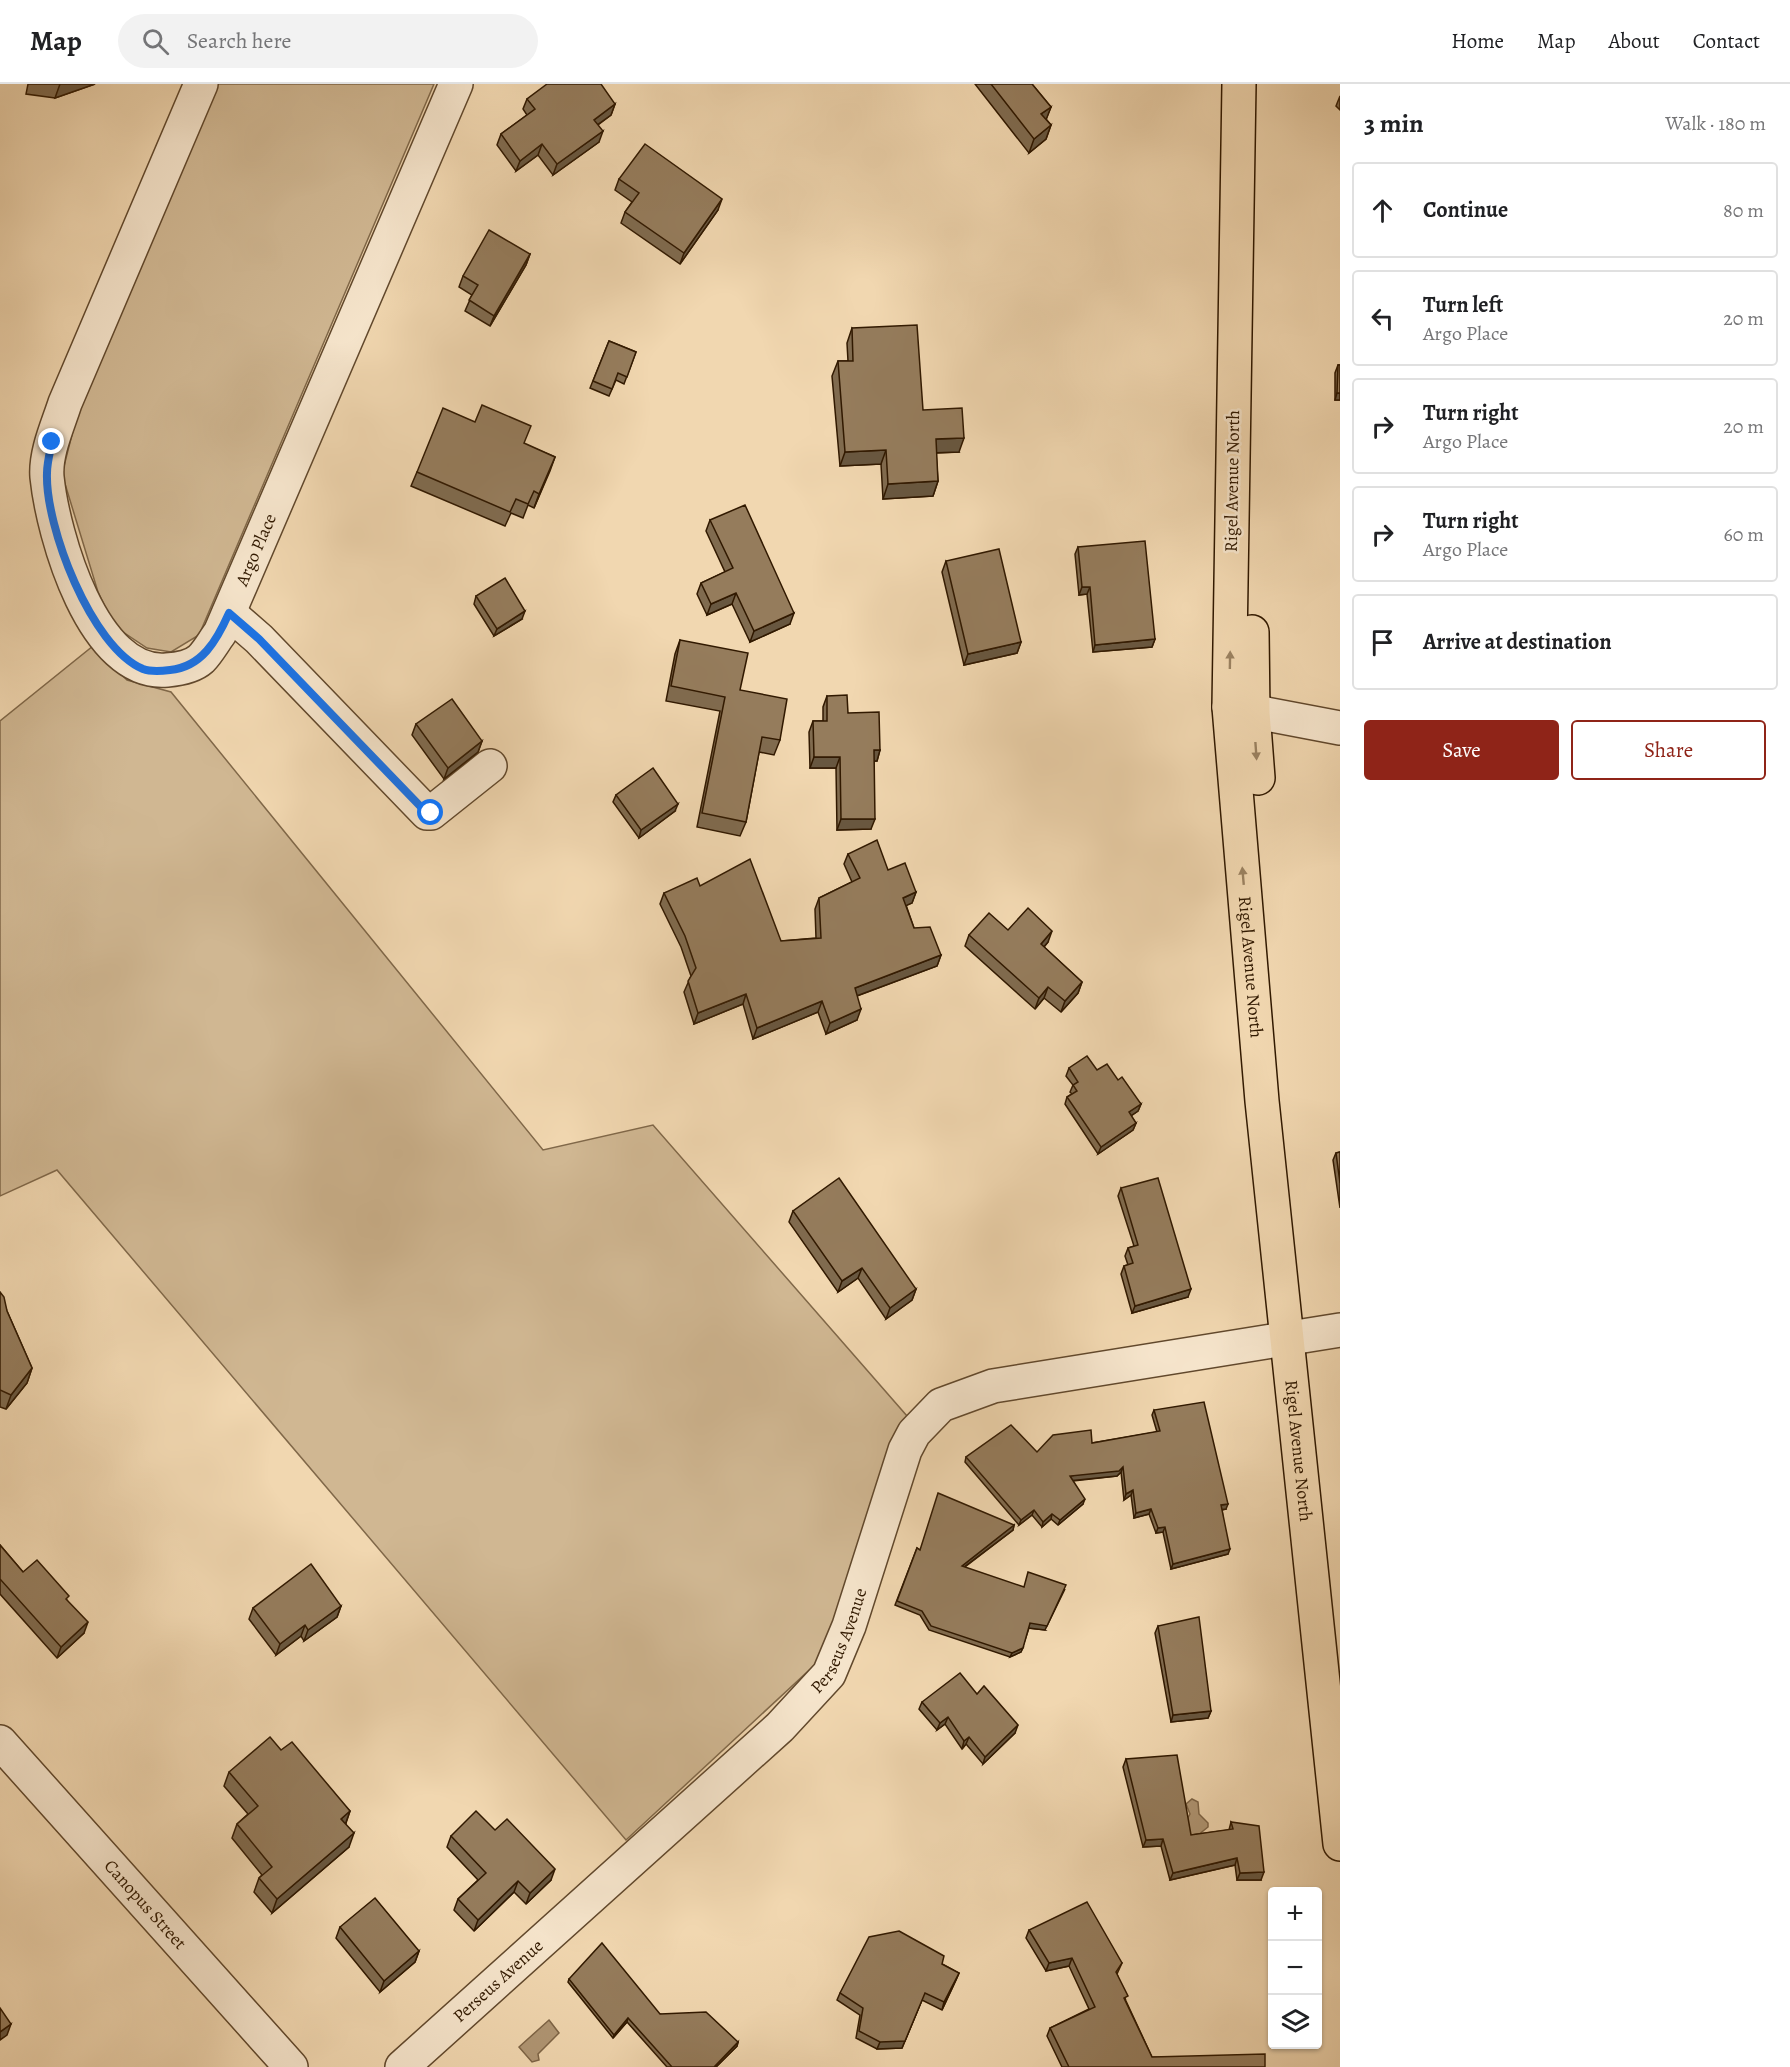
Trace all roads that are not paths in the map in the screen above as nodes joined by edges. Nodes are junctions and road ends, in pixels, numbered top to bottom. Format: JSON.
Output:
{"nodes":[{"id":1,"x":201,"y":84,"type":"edge"},
{"id":2,"x":456,"y":84,"type":"edge"},
{"id":3,"x":1239,"y":84,"type":"edge"},
{"id":4,"x":1256,"y":84,"type":"edge"},
{"id":5,"x":229,"y":613,"type":"junction"},
{"id":6,"x":1241,"y":710,"type":"junction"},
{"id":7,"x":1340,"y":728,"type":"edge"},
{"id":8,"x":490,"y":766,"type":"dead end"},
{"id":9,"x":1340,"y":1330,"type":"edge"},
{"id":10,"x":1297,"y":1336,"type":"junction"},
{"id":11,"x":1340,"y":1663,"type":"edge"},
{"id":12,"x":0,"y":1742,"type":"edge"},
{"id":13,"x":1340,"y":1844,"type":"edge"},
{"id":14,"x":291,"y":2067,"type":"edge"},
{"id":15,"x":402,"y":2067,"type":"edge"}],
"edges":[{"from":1,"to":5,"type":"street","name":"Argo Place"},
{"from":2,"to":5,"type":"street","name":"Argo Place"},
{"from":6,"to":3,"type":"main road","name":"Rigel Avenue North","one_way":true},
{"from":4,"to":6,"type":"main road","name":"Rigel Avenue North"},
{"from":5,"to":8,"type":"street"},
{"from":6,"to":7,"type":"street"},
{"from":6,"to":10,"type":"main road","name":"Rigel Avenue North"},
{"from":9,"to":10,"type":"street","name":"Perseus Avenue"},
{"from":10,"to":11,"type":"main road","name":"Rigel Avenue North"},
{"from":10,"to":13,"type":"main road","name":"Rigel Avenue North"},
{"from":10,"to":15,"type":"street","name":"Perseus Avenue"},
{"from":12,"to":14,"type":"street","name":"Canopus Street"}]}
